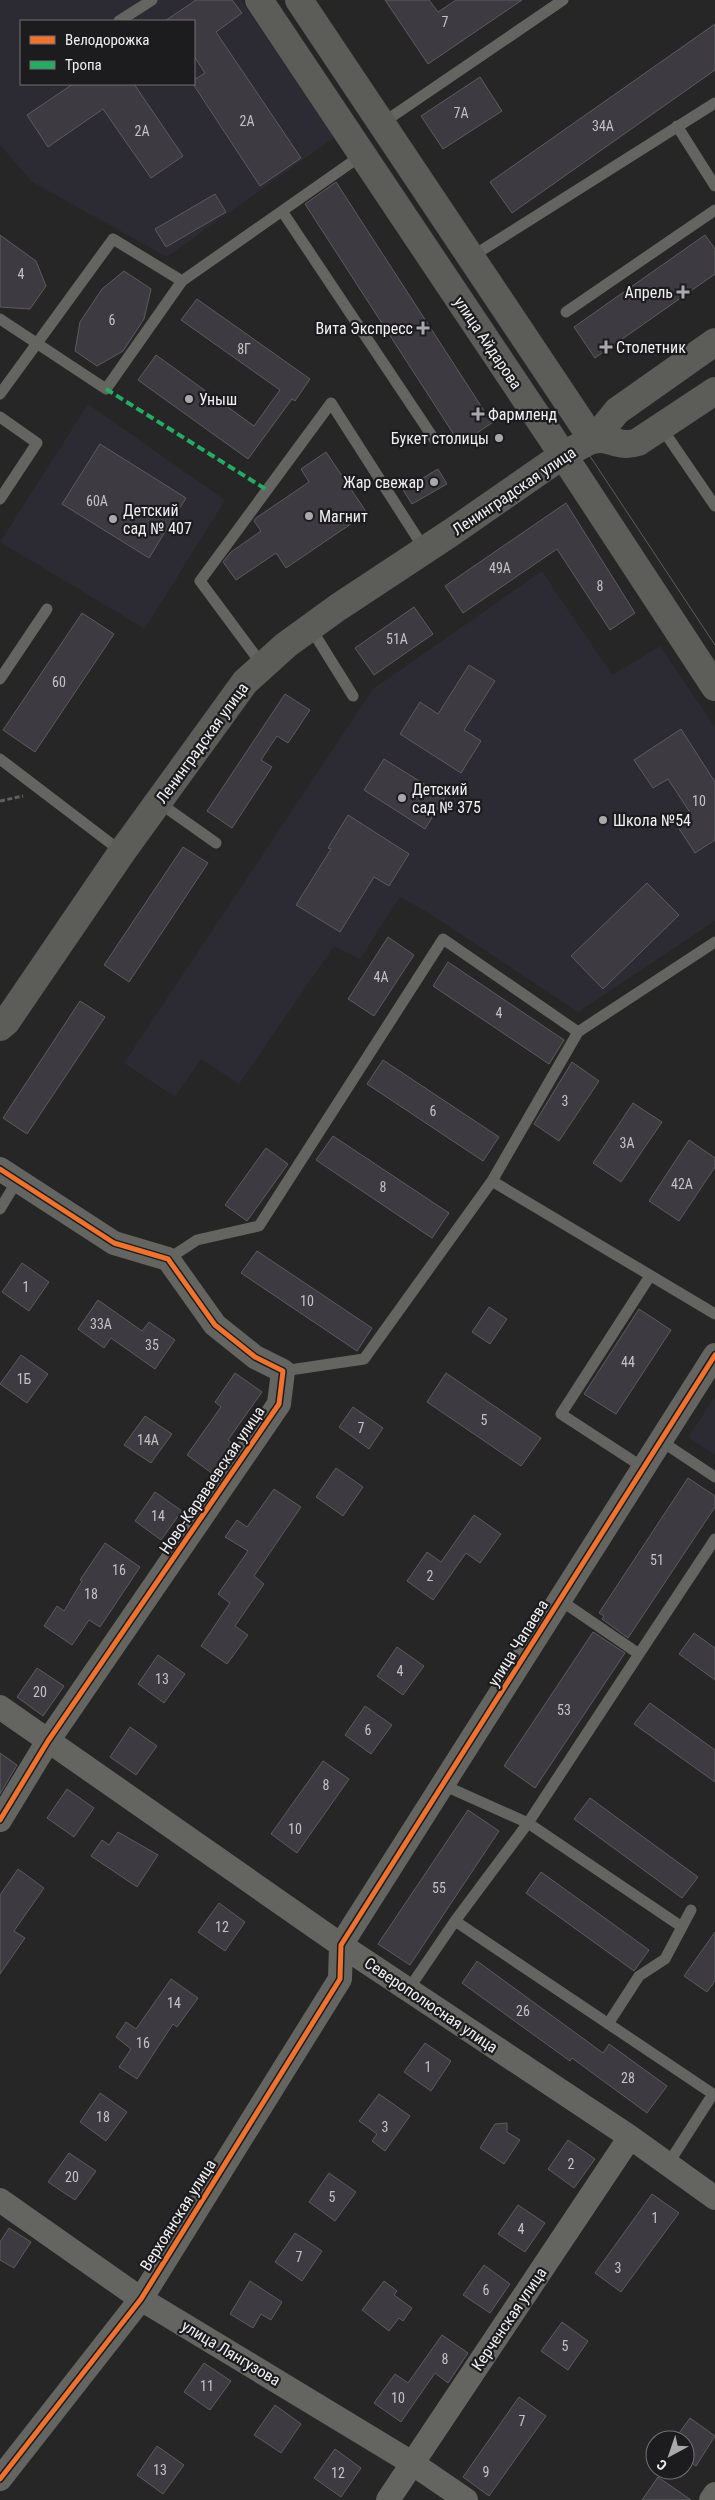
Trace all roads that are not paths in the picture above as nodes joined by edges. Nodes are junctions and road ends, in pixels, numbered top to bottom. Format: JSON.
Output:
{"nodes":[{"id":1,"x":152,"y":0,"type":"edge"},
{"id":2,"x":259,"y":0,"type":"edge"},
{"id":3,"x":299,"y":0,"type":"edge"},
{"id":4,"x":563,"y":0,"type":"edge"},
{"id":5,"x":121,"y":20,"type":"edge"},
{"id":6,"x":715,"y":103,"type":"edge"},
{"id":7,"x":381,"y":124,"type":"junction"},
{"id":8,"x":677,"y":126,"type":"junction"},
{"id":9,"x":362,"y":155,"type":"junction"},
{"id":10,"x":715,"y":186,"type":"edge"},
{"id":11,"x":282,"y":210,"type":"junction"},
{"id":12,"x":715,"y":210,"type":"edge"},
{"id":13,"x":470,"y":258,"type":"junction"},
{"id":14,"x":182,"y":281,"type":"junction"},
{"id":15,"x":566,"y":312,"type":"dead end"},
{"id":16,"x":0,"y":319,"type":"edge"},
{"id":17,"x":715,"y":342,"type":"edge"},
{"id":18,"x":37,"y":343,"type":"junction"},
{"id":19,"x":715,"y":391,"type":"edge"},
{"id":20,"x":0,"y":394,"type":"edge"},
{"id":21,"x":0,"y":417,"type":"edge"},
{"id":22,"x":661,"y":427,"type":"junction"},
{"id":23,"x":434,"y":439,"type":"dead end"},
{"id":24,"x":593,"y":440,"type":"junction"},
{"id":25,"x":563,"y":455,"type":"junction"},
{"id":26,"x":0,"y":499,"type":"edge"},
{"id":27,"x":715,"y":506,"type":"edge"},
{"id":28,"x":425,"y":550,"type":"junction"},
{"id":29,"x":47,"y":609,"type":"dead end"},
{"id":30,"x":310,"y":627,"type":"junction"},
{"id":31,"x":263,"y":666,"type":"junction"},
{"id":32,"x":0,"y":679,"type":"edge"},
{"id":33,"x":715,"y":687,"type":"edge"},
{"id":34,"x":353,"y":696,"type":"dead end"},
{"id":35,"x":0,"y":759,"type":"edge"},
{"id":36,"x":158,"y":802,"type":"junction"},
{"id":37,"x":216,"y":843,"type":"dead end"},
{"id":38,"x":122,"y":852,"type":"junction"},
{"id":39,"x":715,"y":942,"type":"edge"},
{"id":40,"x":0,"y":1027,"type":"edge"},
{"id":41,"x":578,"y":1032,"type":"junction"},
{"id":42,"x":8,"y":1175,"type":"edge"},
{"id":43,"x":492,"y":1181,"type":"junction"},
{"id":44,"x":0,"y":1209,"type":"edge"},
{"id":45,"x":168,"y":1259,"type":"junction"},
{"id":46,"x":650,"y":1276,"type":"junction"},
{"id":47,"x":715,"y":1314,"type":"edge"},
{"id":48,"x":715,"y":1355,"type":"edge"},
{"id":49,"x":283,"y":1371,"type":"junction"},
{"id":50,"x":661,"y":1441,"type":"junction"},
{"id":51,"x":644,"y":1468,"type":"junction"},
{"id":52,"x":715,"y":1478,"type":"edge"},
{"id":53,"x":715,"y":1540,"type":"edge"},
{"id":54,"x":560,"y":1600,"type":"junction"},
{"id":55,"x":639,"y":1654,"type":"junction"},
{"id":56,"x":0,"y":1707,"type":"edge"},
{"id":57,"x":48,"y":1741,"type":"junction"},
{"id":58,"x":443,"y":1785,"type":"junction"},
{"id":59,"x":0,"y":1820,"type":"edge"},
{"id":60,"x":528,"y":1824,"type":"junction"},
{"id":61,"x":691,"y":1910,"type":"dead end"},
{"id":62,"x":455,"y":1921,"type":"junction"},
{"id":63,"x":682,"y":1927,"type":"junction"},
{"id":64,"x":341,"y":1945,"type":"junction"},
{"id":65,"x":408,"y":1990,"type":"junction"},
{"id":66,"x":608,"y":2024,"type":"junction"},
{"id":67,"x":630,"y":2137,"type":"junction"},
{"id":68,"x":668,"y":2164,"type":"junction"},
{"id":69,"x":715,"y":2198,"type":"edge"},
{"id":70,"x":0,"y":2200,"type":"edge"},
{"id":71,"x":141,"y":2299,"type":"junction"},
{"id":72,"x":412,"y":2463,"type":"junction"},
{"id":73,"x":0,"y":2479,"type":"edge"},
{"id":74,"x":715,"y":2494,"type":"edge"},
{"id":75,"x":388,"y":2500,"type":"edge"},
{"id":76,"x":466,"y":2500,"type":"edge"},
{"id":77,"x":711,"y":2500,"type":"edge"}],
"edges":[{"from":1,"to":5,"type":"lane"},
{"from":2,"to":9,"type":"main road","name":"улица Айдарова"},
{"from":3,"to":7,"type":"main road","name":"улица Айдарова"},
{"from":4,"to":7,"type":"lane"},
{"from":6,"to":8,"type":"lane"},
{"from":7,"to":13,"type":"main road","name":"улица Айдарова"},
{"from":8,"to":10,"type":"lane"},
{"from":8,"to":13,"type":"lane"},
{"from":9,"to":11,"type":"lane"},
{"from":9,"to":25,"type":"main road","name":"улица Айдарова"},
{"from":11,"to":14,"type":"lane"},
{"from":11,"to":23,"type":"lane"},
{"from":12,"to":15,"type":"lane"},
{"from":13,"to":24,"type":"main road","name":"улица Айдарова"},
{"from":14,"to":18,"type":"lane"},
{"from":14,"to":18,"type":"lane"},
{"from":16,"to":18,"type":"lane"},
{"from":17,"to":24,"type":"main road","name":"Ленинградская улица"},
{"from":18,"to":20,"type":"lane"},
{"from":19,"to":22,"type":"main road","name":"Ленинградская улица"},
{"from":21,"to":26,"type":"lane"},
{"from":22,"to":24,"type":"main road","name":"Ленинградская улица"},
{"from":22,"to":27,"type":"lane"},
{"from":24,"to":25,"type":"main road","name":"Ленинградская улица"},
{"from":25,"to":28,"type":"main road","name":"Ленинградская улица"},
{"from":25,"to":33,"type":"street","name":"улица Айдарова"},
{"from":28,"to":30,"type":"main road","name":"Ленинградская улица"},
{"from":28,"to":31,"type":"lane"},
{"from":29,"to":32,"type":"lane"},
{"from":30,"to":31,"type":"main road","name":"Ленинградская улица"},
{"from":30,"to":34,"type":"lane"},
{"from":31,"to":36,"type":"main road","name":"Ленинградская улица"},
{"from":35,"to":38,"type":"lane"},
{"from":36,"to":37,"type":"lane"},
{"from":36,"to":38,"type":"main road","name":"Ленинградская улица"},
{"from":38,"to":40,"type":"main road","name":"Ленинградская улица"},
{"from":39,"to":41,"type":"lane"},
{"from":41,"to":43,"type":"lane"},
{"from":41,"to":45,"type":"lane"},
{"from":42,"to":44,"type":"lane"},
{"from":42,"to":45,"type":"street"},
{"from":43,"to":46,"type":"lane"},
{"from":43,"to":49,"type":"lane"},
{"from":45,"to":49,"type":"street"},
{"from":46,"to":47,"type":"lane"},
{"from":46,"to":51,"type":"lane"},
{"from":48,"to":50,"type":"street","name":"улица Чапаева"},
{"from":49,"to":57,"type":"street","name":"Ново-Караваевская улица"},
{"from":50,"to":51,"type":"street","name":"улица Чапаева"},
{"from":50,"to":52,"type":"lane"},
{"from":51,"to":54,"type":"street","name":"улица Чапаева"},
{"from":53,"to":55,"type":"lane"},
{"from":54,"to":55,"type":"lane"},
{"from":54,"to":58,"type":"street","name":"улица Чапаева"},
{"from":55,"to":60,"type":"lane"},
{"from":56,"to":57,"type":"street","name":"Северополюсная улица"},
{"from":57,"to":59,"type":"street","name":"Ново-Караваевская улица"},
{"from":57,"to":64,"type":"street","name":"Северополюсная улица"},
{"from":58,"to":60,"type":"lane"},
{"from":58,"to":64,"type":"street","name":"улица Чапаева"},
{"from":60,"to":62,"type":"lane"},
{"from":60,"to":63,"type":"lane"},
{"from":61,"to":63,"type":"lane"},
{"from":62,"to":65,"type":"lane"},
{"from":62,"to":66,"type":"lane"},
{"from":63,"to":66,"type":"lane"},
{"from":64,"to":65,"type":"street","name":"Северополюсная улица"},
{"from":64,"to":71,"type":"street","name":"Верхоянская улица"},
{"from":65,"to":67,"type":"street","name":"Северополюсная улица"},
{"from":66,"to":68,"type":"lane"},
{"from":67,"to":68,"type":"street","name":"Северополюсная улица"},
{"from":67,"to":72,"type":"street","name":"Керченская улица"},
{"from":68,"to":69,"type":"street","name":"Северополюсная улица"},
{"from":70,"to":71,"type":"street","name":"улица Лянгузова"},
{"from":71,"to":72,"type":"street","name":"улица Лянгузова"},
{"from":71,"to":73,"type":"street","name":"Верхоянская улица"},
{"from":72,"to":75,"type":"street","name":"Керченская улица"},
{"from":72,"to":76,"type":"street","name":"улица Лянгузова"},
{"from":74,"to":77,"type":"street"}]}
